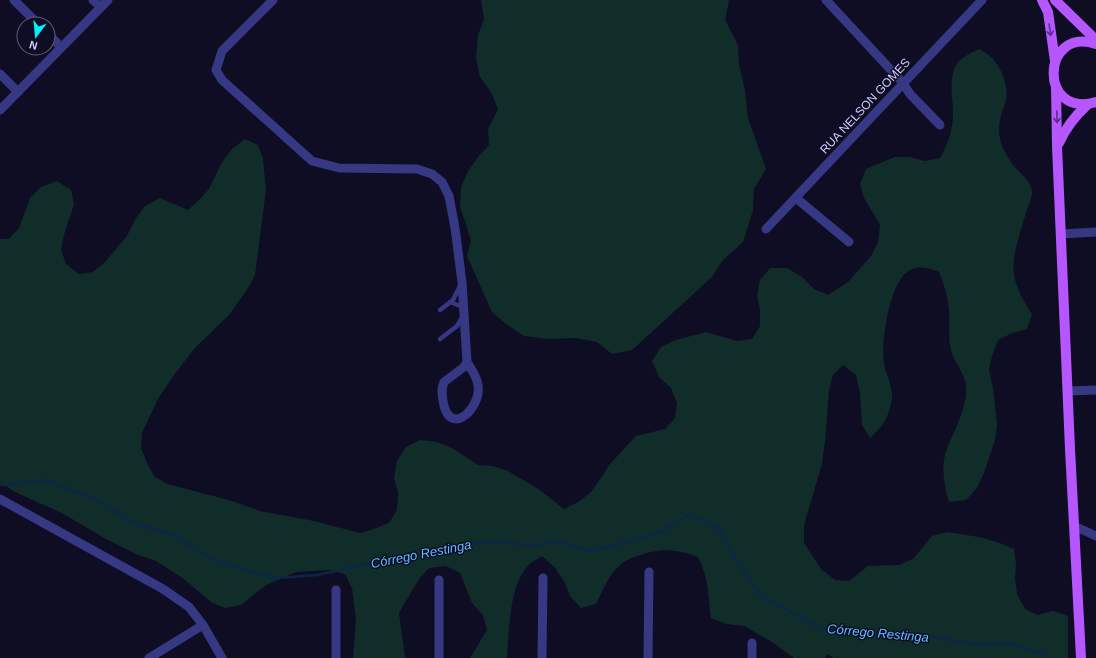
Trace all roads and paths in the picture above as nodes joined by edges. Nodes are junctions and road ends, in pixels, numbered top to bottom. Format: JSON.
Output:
{"nodes":[{"id":1,"x":14,"y":0,"type":"edge"},
{"id":2,"x":93,"y":0,"type":"edge"},
{"id":3,"x":108,"y":0,"type":"edge"},
{"id":4,"x":273,"y":0,"type":"edge"},
{"id":5,"x":826,"y":0,"type":"edge"},
{"id":6,"x":982,"y":0,"type":"edge"},
{"id":7,"x":1042,"y":0,"type":"edge"},
{"id":8,"x":1056,"y":0,"type":"edge"},
{"id":9,"x":101,"y":7,"type":"junction"},
{"id":10,"x":30,"y":16,"type":"edge"},
{"id":11,"x":1096,"y":40,"type":"edge"},
{"id":12,"x":56,"y":42,"type":"edge"},
{"id":13,"x":1096,"y":44,"type":"edge"},
{"id":14,"x":61,"y":47,"type":"junction"},
{"id":15,"x":1055,"y":61,"type":"junction"},
{"id":16,"x":0,"y":74,"type":"edge"},
{"id":17,"x":1054,"y":82,"type":"junction"},
{"id":18,"x":902,"y":83,"type":"junction"},
{"id":19,"x":18,"y":92,"type":"junction"},
{"id":20,"x":1092,"y":103,"type":"edge"},
{"id":21,"x":0,"y":110,"type":"edge"},
{"id":22,"x":940,"y":125,"type":"dead end"},
{"id":23,"x":1057,"y":146,"type":"junction"},
{"id":24,"x":796,"y":198,"type":"junction"},
{"id":25,"x":766,"y":229,"type":"dead end"},
{"id":26,"x":1096,"y":232,"type":"edge"},
{"id":27,"x":1061,"y":234,"type":"junction"},
{"id":28,"x":849,"y":242,"type":"dead end"},
{"id":29,"x":462,"y":282,"type":"junction"},
{"id":30,"x":450,"y":302,"type":"junction"},
{"id":31,"x":440,"y":310,"type":"dead end"},
{"id":32,"x":464,"y":311,"type":"junction"},
{"id":33,"x":440,"y":339,"type":"dead end"},
{"id":34,"x":467,"y":362,"type":"junction"},
{"id":35,"x":1096,"y":390,"type":"edge"},
{"id":36,"x":1068,"y":391,"type":"junction"},
{"id":37,"x":0,"y":499,"type":"edge"},
{"id":38,"x":1074,"y":526,"type":"junction"},
{"id":39,"x":1096,"y":536,"type":"edge"},
{"id":40,"x":649,"y":572,"type":"dead end"},
{"id":41,"x":542,"y":578,"type":"dead end"},
{"id":42,"x":439,"y":580,"type":"dead end"},
{"id":43,"x":336,"y":590,"type":"dead end"},
{"id":44,"x":203,"y":625,"type":"junction"},
{"id":45,"x":752,"y":643,"type":"dead end"},
{"id":46,"x":149,"y":658,"type":"edge"},
{"id":47,"x":222,"y":658,"type":"edge"},
{"id":48,"x":336,"y":658,"type":"edge"},
{"id":49,"x":439,"y":658,"type":"edge"},
{"id":50,"x":542,"y":658,"type":"edge"},
{"id":51,"x":648,"y":658,"type":"edge"},
{"id":52,"x":752,"y":658,"type":"edge"},
{"id":53,"x":1081,"y":658,"type":"edge"}],
"edges":[{"from":1,"to":10,"type":"street"},
{"from":2,"to":9,"type":"street"},
{"from":3,"to":9,"type":"street"},
{"from":4,"to":29,"type":"street"},
{"from":5,"to":18,"type":"street"},
{"from":6,"to":18,"type":"street","name":"RUA NELSON GOMES"},
{"from":7,"to":15,"type":"main road","one_way":true},
{"from":8,"to":11,"type":"main road"},
{"from":9,"to":14,"type":"street"},
{"from":12,"to":14,"type":"street"},
{"from":13,"to":15,"type":"main road"},
{"from":14,"to":19,"type":"street"},
{"from":15,"to":17,"type":"main road"},
{"from":16,"to":19,"type":"street"},
{"from":17,"to":20,"type":"main road"},
{"from":17,"to":23,"type":"main road","one_way":true},
{"from":18,"to":22,"type":"street"},
{"from":18,"to":24,"type":"street","name":"RUA NELSON GOMES"},
{"from":19,"to":21,"type":"street"},
{"from":20,"to":23,"type":"main road"},
{"from":23,"to":27,"type":"main road"},
{"from":24,"to":25,"type":"street","name":"RUA NELSON GOMES"},
{"from":24,"to":28,"type":"street"},
{"from":26,"to":27,"type":"street"},
{"from":27,"to":36,"type":"main road"},
{"from":29,"to":30,"type":"lane"},
{"from":29,"to":32,"type":"street"},
{"from":30,"to":31,"type":"lane"},
{"from":30,"to":32,"type":"lane"},
{"from":32,"to":33,"type":"lane"},
{"from":32,"to":34,"type":"street"},
{"from":34,"to":34,"type":"street"},
{"from":35,"to":36,"type":"street"},
{"from":36,"to":38,"type":"main road"},
{"from":37,"to":44,"type":"street"},
{"from":38,"to":39,"type":"street"},
{"from":38,"to":53,"type":"main road"},
{"from":40,"to":51,"type":"street"},
{"from":41,"to":50,"type":"street"},
{"from":42,"to":49,"type":"street"},
{"from":43,"to":48,"type":"street"},
{"from":44,"to":46,"type":"street"},
{"from":44,"to":47,"type":"street"},
{"from":45,"to":52,"type":"street"}]}
